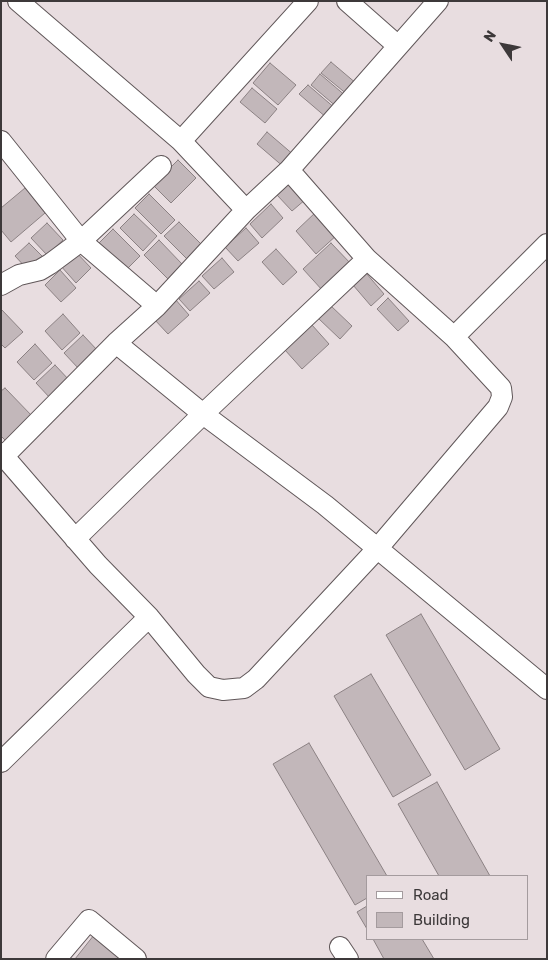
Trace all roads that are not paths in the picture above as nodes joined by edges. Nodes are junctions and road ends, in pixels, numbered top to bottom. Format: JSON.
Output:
{"nodes":[{"id":1,"x":18,"y":1,"type":"edge"},
{"id":2,"x":308,"y":1,"type":"edge"},
{"id":3,"x":348,"y":1,"type":"edge"},
{"id":4,"x":438,"y":1,"type":"edge"},
{"id":5,"x":398,"y":46,"type":"junction"},
{"id":6,"x":1,"y":141,"type":"edge"},
{"id":7,"x":182,"y":141,"type":"junction"},
{"id":8,"x":161,"y":166,"type":"dead end"},
{"id":9,"x":288,"y":170,"type":"junction"},
{"id":10,"x":246,"y":210,"type":"junction"},
{"id":11,"x":81,"y":241,"type":"junction"},
{"id":12,"x":547,"y":244,"type":"edge"},
{"id":13,"x":367,"y":259,"type":"junction"},
{"id":14,"x":1,"y":285,"type":"edge"},
{"id":15,"x":157,"y":306,"type":"junction"},
{"id":16,"x":454,"y":336,"type":"junction"},
{"id":17,"x":116,"y":344,"type":"junction"},
{"id":18,"x":203,"y":414,"type":"junction"},
{"id":19,"x":2,"y":456,"type":"edge"},
{"id":20,"x":75,"y":539,"type":"junction"},
{"id":21,"x":377,"y":549,"type":"junction"},
{"id":22,"x":149,"y":617,"type":"junction"},
{"id":23,"x":547,"y":690,"type":"edge"},
{"id":24,"x":1,"y":762,"type":"edge"},
{"id":25,"x":56,"y":959,"type":"edge"},
{"id":26,"x":136,"y":959,"type":"edge"}],
"edges":[{"from":1,"to":7,"type":"street"},
{"from":2,"to":7,"type":"street"},
{"from":3,"to":5,"type":"street"},
{"from":4,"to":5,"type":"street"},
{"from":5,"to":9,"type":"street"},
{"from":6,"to":11,"type":"street"},
{"from":7,"to":10,"type":"street"},
{"from":8,"to":11,"type":"street"},
{"from":9,"to":10,"type":"street"},
{"from":9,"to":13,"type":"street"},
{"from":10,"to":15,"type":"street"},
{"from":11,"to":14,"type":"street"},
{"from":11,"to":15,"type":"street"},
{"from":12,"to":16,"type":"street"},
{"from":13,"to":16,"type":"street"},
{"from":13,"to":18,"type":"street"},
{"from":15,"to":17,"type":"street"},
{"from":16,"to":21,"type":"street"},
{"from":17,"to":18,"type":"street"},
{"from":17,"to":19,"type":"street"},
{"from":18,"to":20,"type":"street"},
{"from":18,"to":21,"type":"street"},
{"from":19,"to":20,"type":"street"},
{"from":20,"to":22,"type":"street"},
{"from":21,"to":22,"type":"street"},
{"from":21,"to":23,"type":"street"},
{"from":22,"to":24,"type":"street"},
{"from":25,"to":26,"type":"street"}]}
